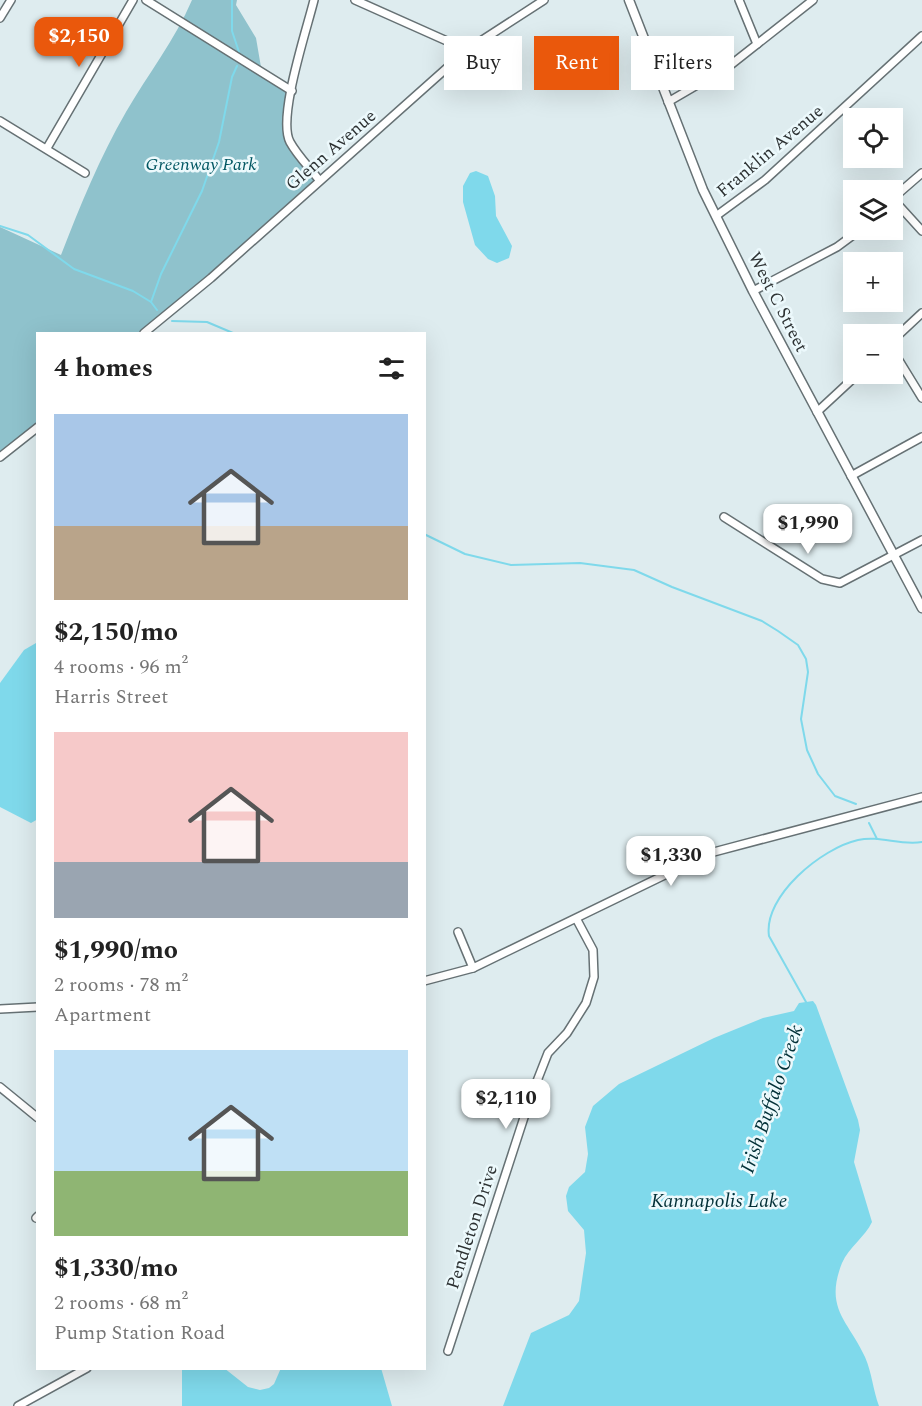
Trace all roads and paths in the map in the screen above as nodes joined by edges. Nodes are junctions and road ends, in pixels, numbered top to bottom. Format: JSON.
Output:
{"nodes":[{"id":1,"x":11,"y":0,"type":"edge"},
{"id":2,"x":133,"y":0,"type":"edge"},
{"id":3,"x":146,"y":0,"type":"edge"},
{"id":4,"x":314,"y":0,"type":"edge"},
{"id":5,"x":355,"y":0,"type":"edge"},
{"id":6,"x":544,"y":0,"type":"edge"},
{"id":7,"x":629,"y":0,"type":"edge"},
{"id":8,"x":739,"y":0,"type":"edge"},
{"id":9,"x":813,"y":0,"type":"edge"},
{"id":10,"x":0,"y":18,"type":"edge"},
{"id":11,"x":489,"y":36,"type":"edge"},
{"id":12,"x":922,"y":36,"type":"edge"},
{"id":13,"x":444,"y":40,"type":"edge"},
{"id":14,"x":757,"y":44,"type":"junction"},
{"id":15,"x":444,"y":70,"type":"edge"},
{"id":16,"x":292,"y":91,"type":"junction"},
{"id":17,"x":668,"y":102,"type":"junction"},
{"id":18,"x":0,"y":122,"type":"edge"},
{"id":19,"x":47,"y":148,"type":"junction"},
{"id":20,"x":922,"y":172,"type":"edge"},
{"id":21,"x":85,"y":173,"type":"dead end"},
{"id":22,"x":319,"y":180,"type":"junction"},
{"id":23,"x":903,"y":190,"type":"edge"},
{"id":24,"x":903,"y":210,"type":"edge"},
{"id":25,"x":716,"y":216,"type":"junction"},
{"id":26,"x":922,"y":231,"type":"edge"},
{"id":27,"x":846,"y":240,"type":"edge"},
{"id":28,"x":753,"y":291,"type":"junction"},
{"id":29,"x":922,"y":313,"type":"edge"},
{"id":30,"x":903,"y":331,"type":"edge"},
{"id":31,"x":145,"y":332,"type":"edge"},
{"id":32,"x":903,"y":367,"type":"edge"},
{"id":33,"x":847,"y":384,"type":"edge"},
{"id":34,"x":922,"y":398,"type":"edge"},
{"id":35,"x":817,"y":412,"type":"junction"},
{"id":36,"x":36,"y":429,"type":"edge"},
{"id":37,"x":922,"y":437,"type":"edge"},
{"id":38,"x":0,"y":457,"type":"edge"},
{"id":39,"x":851,"y":476,"type":"junction"},
{"id":40,"x":724,"y":517,"type":"dead end"},
{"id":41,"x":922,"y":540,"type":"edge"},
{"id":42,"x":894,"y":555,"type":"junction"},
{"id":43,"x":922,"y":608,"type":"edge"},
{"id":44,"x":922,"y":797,"type":"edge"},
{"id":45,"x":577,"y":920,"type":"junction"},
{"id":46,"x":458,"y":932,"type":"dead end"},
{"id":47,"x":473,"y":968,"type":"junction"},
{"id":48,"x":426,"y":980,"type":"edge"},
{"id":49,"x":36,"y":1007,"type":"edge"},
{"id":50,"x":0,"y":1009,"type":"edge"},
{"id":51,"x":0,"y":1087,"type":"edge"},
{"id":52,"x":36,"y":1116,"type":"edge"},
{"id":53,"x":448,"y":1351,"type":"dead end"},
{"id":54,"x":83,"y":1370,"type":"edge"},
{"id":55,"x":18,"y":1406,"type":"edge"}],
"edges":[{"from":1,"to":10,"type":"street"},
{"from":2,"to":19,"type":"street"},
{"from":3,"to":16,"type":"street"},
{"from":4,"to":16,"type":"street"},
{"from":5,"to":13,"type":"street"},
{"from":6,"to":11,"type":"street","name":"Glenn Avenue"},
{"from":7,"to":17,"type":"main road","name":"West C Street"},
{"from":8,"to":14,"type":"street"},
{"from":9,"to":14,"type":"street"},
{"from":12,"to":25,"type":"street","name":"Franklin Avenue"},
{"from":14,"to":17,"type":"street"},
{"from":15,"to":22,"type":"street","name":"Glenn Avenue"},
{"from":16,"to":22,"type":"street"},
{"from":17,"to":25,"type":"main road","name":"West C Street"},
{"from":18,"to":19,"type":"street"},
{"from":19,"to":21,"type":"street"},
{"from":20,"to":23,"type":"street"},
{"from":22,"to":31,"type":"street","name":"Glenn Avenue"},
{"from":24,"to":26,"type":"street"},
{"from":25,"to":28,"type":"main road","name":"West C Street"},
{"from":27,"to":28,"type":"street"},
{"from":28,"to":35,"type":"main road","name":"West C Street"},
{"from":29,"to":30,"type":"street"},
{"from":32,"to":34,"type":"street"},
{"from":33,"to":35,"type":"street"},
{"from":35,"to":39,"type":"main road","name":"West C Street"},
{"from":36,"to":38,"type":"street"},
{"from":37,"to":39,"type":"street"},
{"from":39,"to":42,"type":"main road","name":"West C Street"},
{"from":40,"to":42,"type":"street"},
{"from":41,"to":42,"type":"street"},
{"from":42,"to":43,"type":"main road","name":"West C Street"},
{"from":44,"to":45,"type":"street"},
{"from":45,"to":47,"type":"street"},
{"from":45,"to":53,"type":"street","name":"Pendleton Drive"},
{"from":46,"to":47,"type":"street"},
{"from":47,"to":48,"type":"street"},
{"from":49,"to":50,"type":"street"},
{"from":51,"to":52,"type":"street"},
{"from":54,"to":55,"type":"street"}]}
